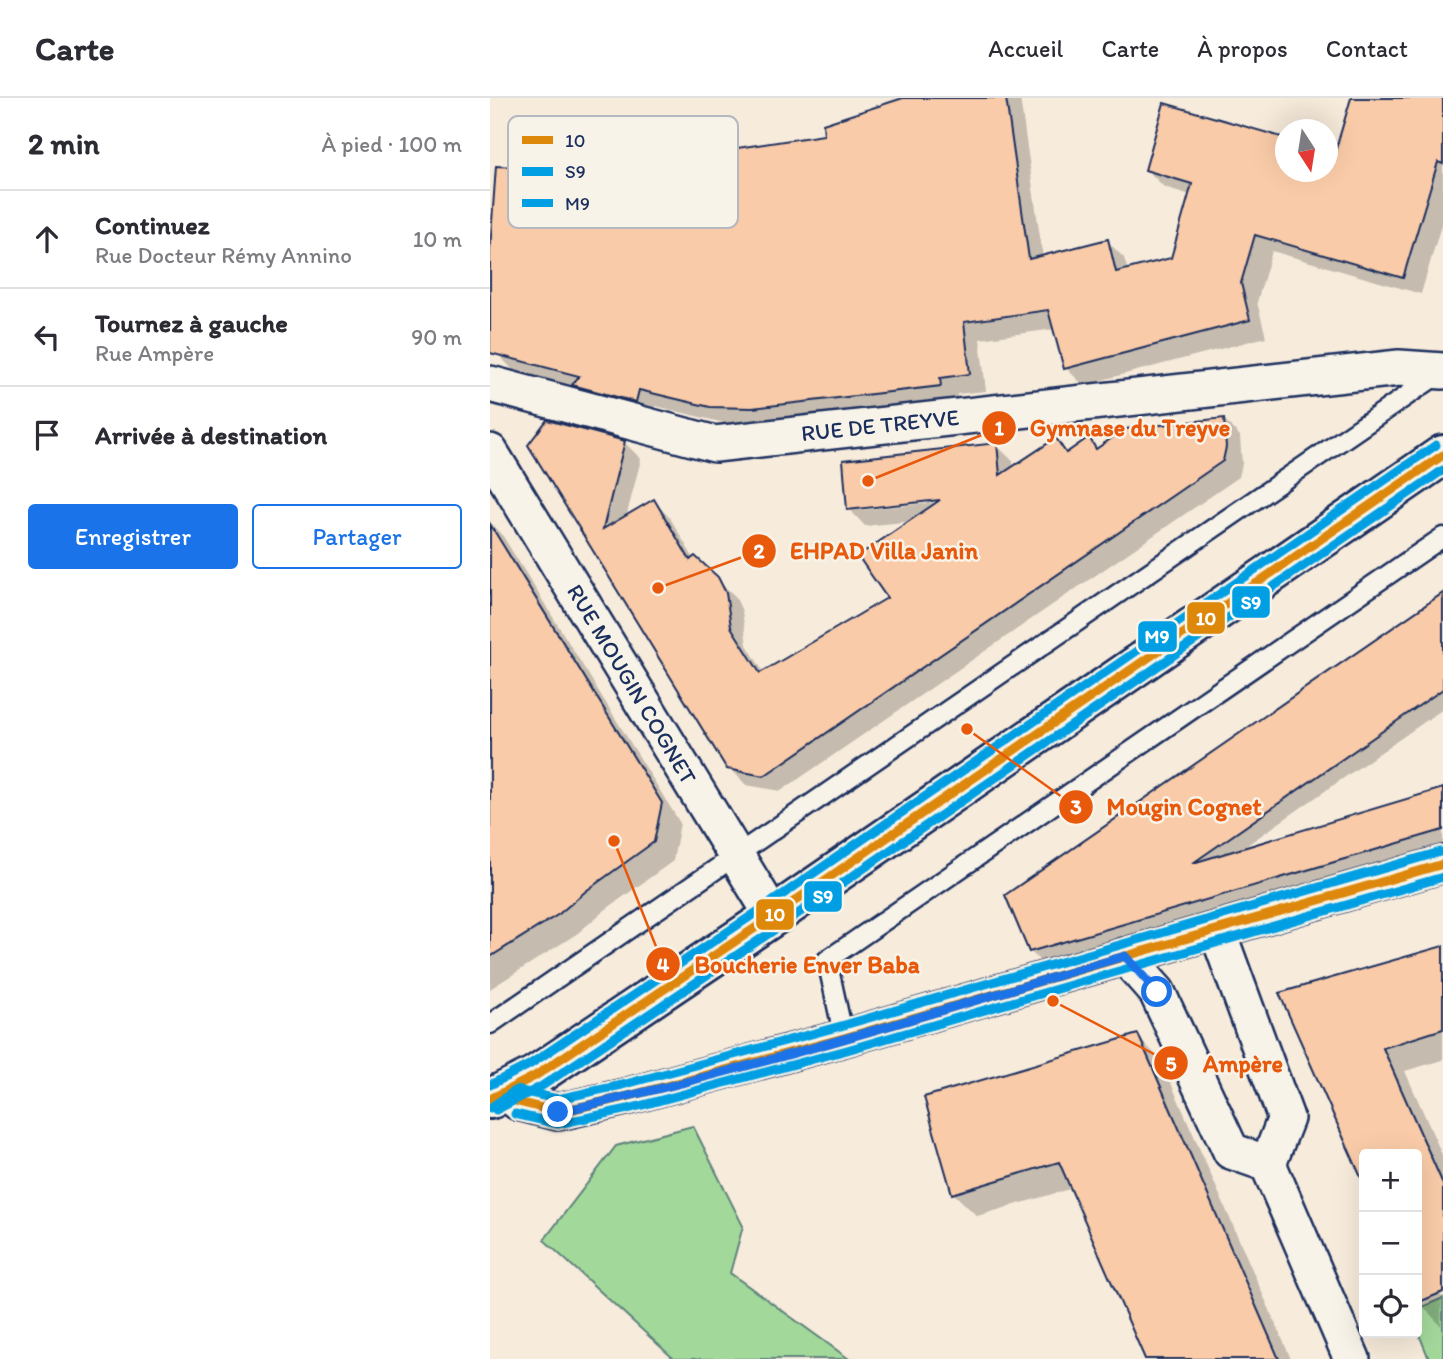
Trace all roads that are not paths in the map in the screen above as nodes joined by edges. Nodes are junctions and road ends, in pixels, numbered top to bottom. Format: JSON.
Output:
{"nodes":[{"id":1,"x":1443,"y":371,"type":"edge"},
{"id":2,"x":490,"y":384,"type":"edge"},
{"id":3,"x":490,"y":452,"type":"edge"},
{"id":4,"x":1443,"y":455,"type":"edge"},
{"id":5,"x":1443,"y":537,"type":"edge"},
{"id":6,"x":736,"y":855,"type":"junction"},
{"id":7,"x":1443,"y":864,"type":"edge"},
{"id":8,"x":773,"y":916,"type":"junction"},
{"id":9,"x":1217,"y":930,"type":"junction"},
{"id":10,"x":1125,"y":956,"type":"junction"},
{"id":11,"x":490,"y":1024,"type":"edge"},
{"id":12,"x":844,"y":1038,"type":"junction"},
{"id":13,"x":508,"y":1100,"type":"edge"},
{"id":14,"x":1268,"y":1164,"type":"junction"},
{"id":15,"x":1352,"y":1359,"type":"edge"}],
"edges":[{"from":1,"to":2,"type":"street","name":"RUE DE TREYVE"},
{"from":1,"to":6,"type":"lane"},
{"from":3,"to":6,"type":"street","name":"RUE MOUGIN COGNET"},
{"from":4,"to":8,"type":"main road"},
{"from":5,"to":12,"type":"lane"},
{"from":6,"to":8,"type":"street","name":"RUE MOUGIN COGNET"},
{"from":6,"to":11,"type":"lane"},
{"from":7,"to":9,"type":"street"},
{"from":8,"to":13,"type":"main road"},
{"from":9,"to":10,"type":"street"},
{"from":9,"to":14,"type":"street"},
{"from":10,"to":12,"type":"street"},
{"from":10,"to":14,"type":"street"},
{"from":12,"to":13,"type":"street"},
{"from":14,"to":15,"type":"street"}]}
